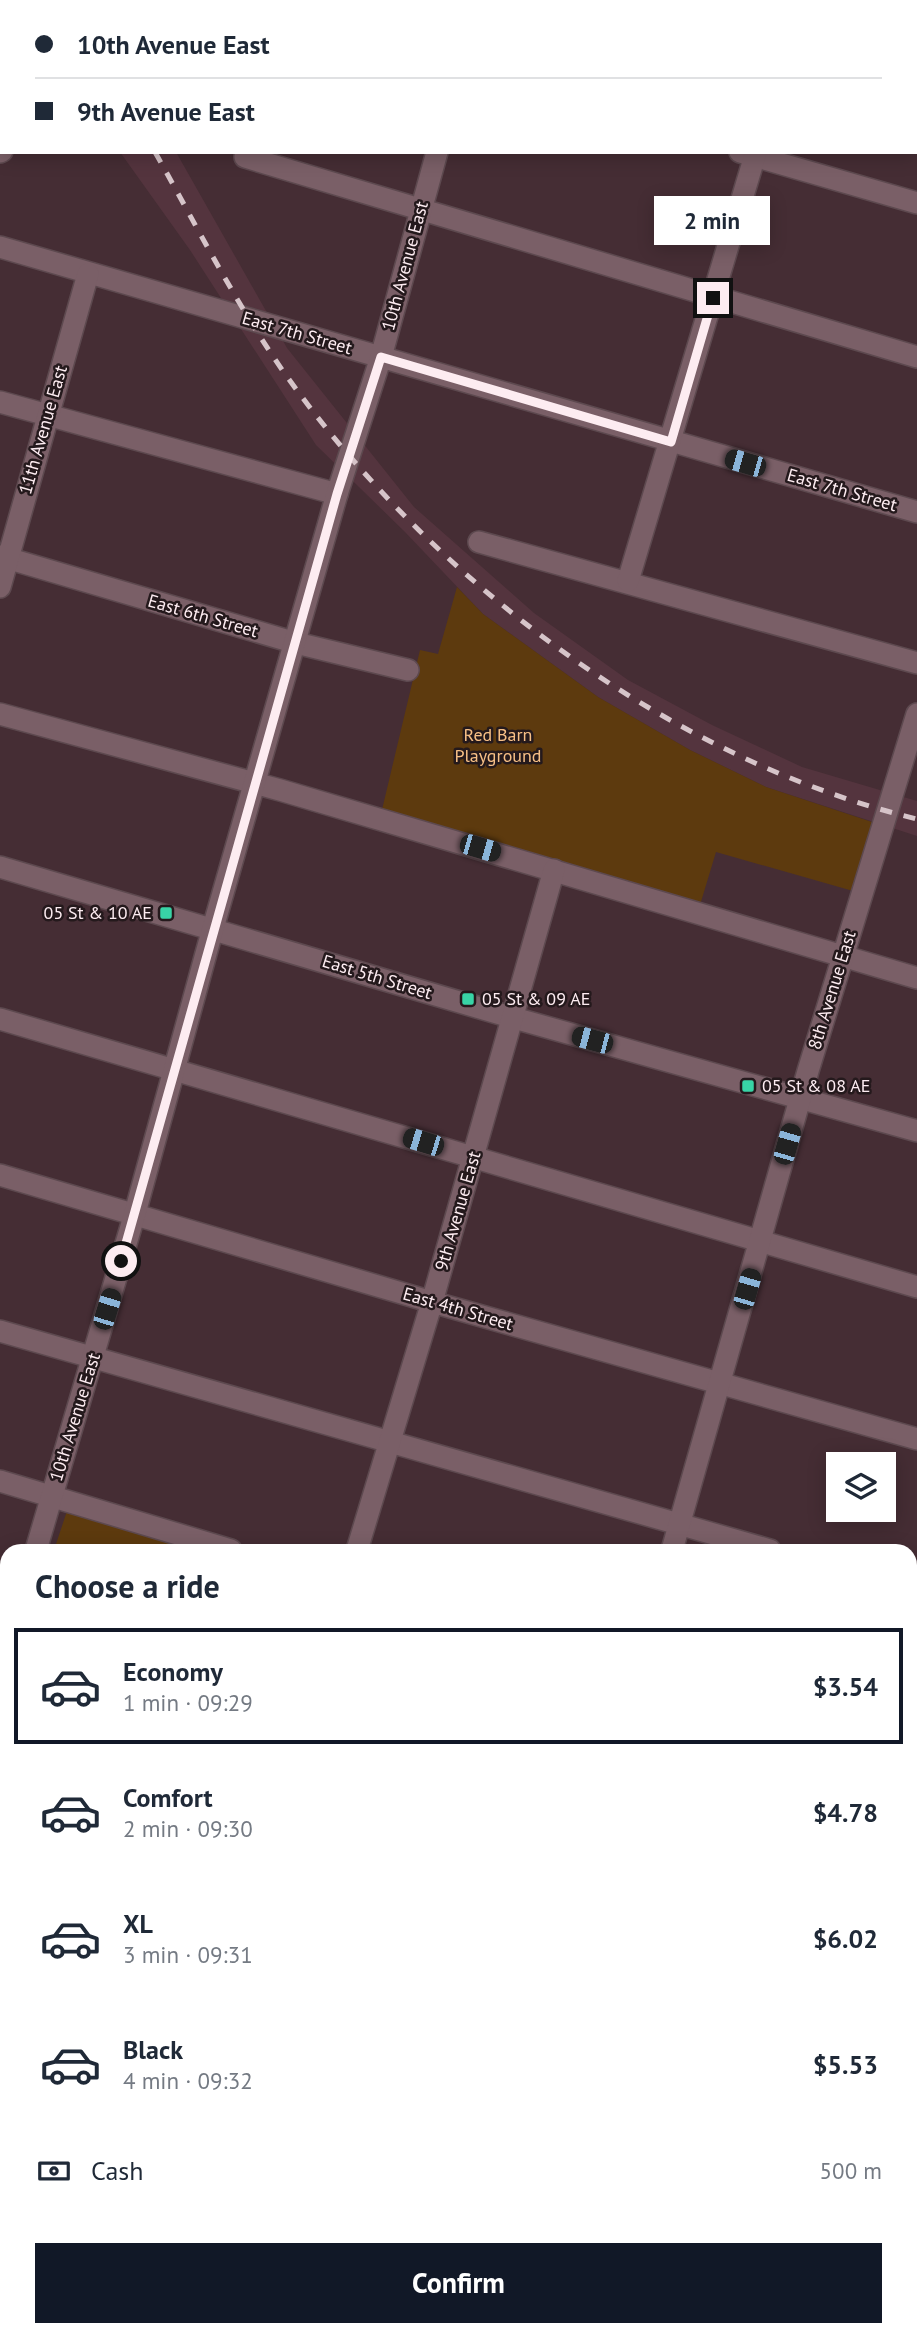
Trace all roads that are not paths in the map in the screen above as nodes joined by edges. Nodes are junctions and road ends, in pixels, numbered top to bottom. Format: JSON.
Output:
{"nodes":[{"id":1,"x":436,"y":154,"type":"edge"},
{"id":2,"x":750,"y":154,"type":"edge"},
{"id":3,"x":245,"y":157,"type":"dead end"},
{"id":4,"x":917,"y":203,"type":"edge"},
{"id":5,"x":420,"y":210,"type":"junction"},
{"id":6,"x":0,"y":247,"type":"edge"},
{"id":7,"x":88,"y":274,"type":"junction"},
{"id":8,"x":713,"y":298,"type":"junction"},
{"id":9,"x":381,"y":357,"type":"junction"},
{"id":10,"x":917,"y":357,"type":"edge"},
{"id":11,"x":0,"y":402,"type":"edge"},
{"id":12,"x":47,"y":416,"type":"junction"},
{"id":13,"x":671,"y":442,"type":"junction"},
{"id":14,"x":337,"y":494,"type":"junction"},
{"id":15,"x":917,"y":512,"type":"edge"},
{"id":16,"x":479,"y":542,"type":"dead end"},
{"id":17,"x":4,"y":557,"type":"edge"},
{"id":18,"x":628,"y":581,"type":"junction"},
{"id":19,"x":0,"y":587,"type":"edge"},
{"id":20,"x":296,"y":643,"type":"junction"},
{"id":21,"x":917,"y":663,"type":"edge"},
{"id":22,"x":408,"y":670,"type":"dead end"},
{"id":23,"x":0,"y":714,"type":"edge"},
{"id":24,"x":917,"y":714,"type":"edge"},
{"id":25,"x":256,"y":784,"type":"junction"},
{"id":26,"x":0,"y":867,"type":"edge"},
{"id":27,"x":554,"y":870,"type":"junction"},
{"id":28,"x":213,"y":928,"type":"junction"},
{"id":29,"x":842,"y":955,"type":"junction"},
{"id":30,"x":917,"y":978,"type":"edge"},
{"id":31,"x":514,"y":1018,"type":"junction"},
{"id":32,"x":0,"y":1019,"type":"edge"},
{"id":33,"x":175,"y":1069,"type":"junction"},
{"id":34,"x":800,"y":1097,"type":"junction"},
{"id":35,"x":917,"y":1131,"type":"edge"},
{"id":36,"x":474,"y":1157,"type":"junction"},
{"id":37,"x":0,"y":1175,"type":"edge"},
{"id":38,"x":135,"y":1213,"type":"junction"},
{"id":39,"x":760,"y":1242,"type":"junction"},
{"id":40,"x":917,"y":1287,"type":"edge"},
{"id":41,"x":432,"y":1302,"type":"junction"},
{"id":42,"x":0,"y":1331,"type":"edge"},
{"id":43,"x":93,"y":1357,"type":"junction"},
{"id":44,"x":720,"y":1382,"type":"junction"},
{"id":45,"x":917,"y":1439,"type":"edge"},
{"id":46,"x":392,"y":1441,"type":"junction"},
{"id":47,"x":0,"y":1481,"type":"edge"},
{"id":48,"x":51,"y":1495,"type":"junction"},
{"id":49,"x":679,"y":1523,"type":"junction"},
{"id":50,"x":38,"y":1544,"type":"edge"},
{"id":51,"x":211,"y":1544,"type":"edge"},
{"id":52,"x":359,"y":1544,"type":"edge"},
{"id":53,"x":674,"y":1544,"type":"edge"},
{"id":54,"x":750,"y":1544,"type":"edge"}],
"edges":[{"from":1,"to":5,"type":"street","name":"10th Avenue East"},
{"from":2,"to":4,"type":"street"},
{"from":2,"to":8,"type":"street"},
{"from":3,"to":5,"type":"street"},
{"from":5,"to":8,"type":"street"},
{"from":5,"to":9,"type":"street","name":"10th Avenue East"},
{"from":6,"to":7,"type":"street","name":"East 7th Street"},
{"from":7,"to":9,"type":"street","name":"East 7th Street"},
{"from":7,"to":12,"type":"street","name":"11th Avenue East"},
{"from":8,"to":10,"type":"street"},
{"from":8,"to":13,"type":"street"},
{"from":9,"to":13,"type":"street","name":"East 7th Street"},
{"from":9,"to":14,"type":"street","name":"10th Avenue East"},
{"from":11,"to":12,"type":"street"},
{"from":12,"to":14,"type":"street"},
{"from":12,"to":17,"type":"street","name":"11th Avenue East"},
{"from":13,"to":15,"type":"street","name":"East 7th Street"},
{"from":13,"to":18,"type":"street"},
{"from":14,"to":20,"type":"street","name":"10th Avenue East"},
{"from":16,"to":18,"type":"street"},
{"from":17,"to":19,"type":"street","name":"11th Avenue East"},
{"from":17,"to":20,"type":"street","name":"East 6th Street"},
{"from":18,"to":21,"type":"street"},
{"from":20,"to":22,"type":"street","name":"East 6th Street"},
{"from":20,"to":25,"type":"street","name":"10th Avenue East"},
{"from":23,"to":25,"type":"street"},
{"from":24,"to":29,"type":"street","name":"8th Avenue East"},
{"from":25,"to":27,"type":"street"},
{"from":25,"to":28,"type":"street","name":"10th Avenue East"},
{"from":26,"to":28,"type":"street","name":"East 5th Street"},
{"from":27,"to":29,"type":"street"},
{"from":27,"to":31,"type":"street","name":"9th Avenue East"},
{"from":28,"to":31,"type":"street","name":"East 5th Street"},
{"from":28,"to":33,"type":"street","name":"10th Avenue East"},
{"from":29,"to":30,"type":"street"},
{"from":29,"to":34,"type":"street","name":"8th Avenue East"},
{"from":31,"to":34,"type":"street","name":"East 5th Street"},
{"from":31,"to":36,"type":"street","name":"9th Avenue East"},
{"from":32,"to":33,"type":"street"},
{"from":33,"to":36,"type":"street"},
{"from":33,"to":38,"type":"street","name":"10th Avenue East"},
{"from":34,"to":35,"type":"street","name":"East 5th Street"},
{"from":34,"to":39,"type":"street","name":"8th Avenue East"},
{"from":36,"to":39,"type":"street"},
{"from":36,"to":41,"type":"street","name":"9th Avenue East"},
{"from":37,"to":38,"type":"street","name":"East 4th Street"},
{"from":38,"to":41,"type":"street","name":"East 4th Street"},
{"from":38,"to":43,"type":"street","name":"10th Avenue East"},
{"from":39,"to":40,"type":"street"},
{"from":39,"to":44,"type":"street","name":"8th Avenue East"},
{"from":41,"to":44,"type":"street","name":"East 4th Street"},
{"from":41,"to":46,"type":"street","name":"9th Avenue East"},
{"from":42,"to":43,"type":"street"},
{"from":43,"to":46,"type":"street"},
{"from":43,"to":48,"type":"street","name":"10th Avenue East"},
{"from":44,"to":45,"type":"street","name":"East 4th Street"},
{"from":44,"to":49,"type":"street","name":"8th Avenue East"},
{"from":46,"to":49,"type":"street"},
{"from":46,"to":52,"type":"street","name":"9th Avenue East"},
{"from":47,"to":48,"type":"street"},
{"from":48,"to":50,"type":"street","name":"10th Avenue East"},
{"from":48,"to":51,"type":"street"},
{"from":49,"to":53,"type":"street","name":"8th Avenue East"},
{"from":49,"to":54,"type":"street"}]}
